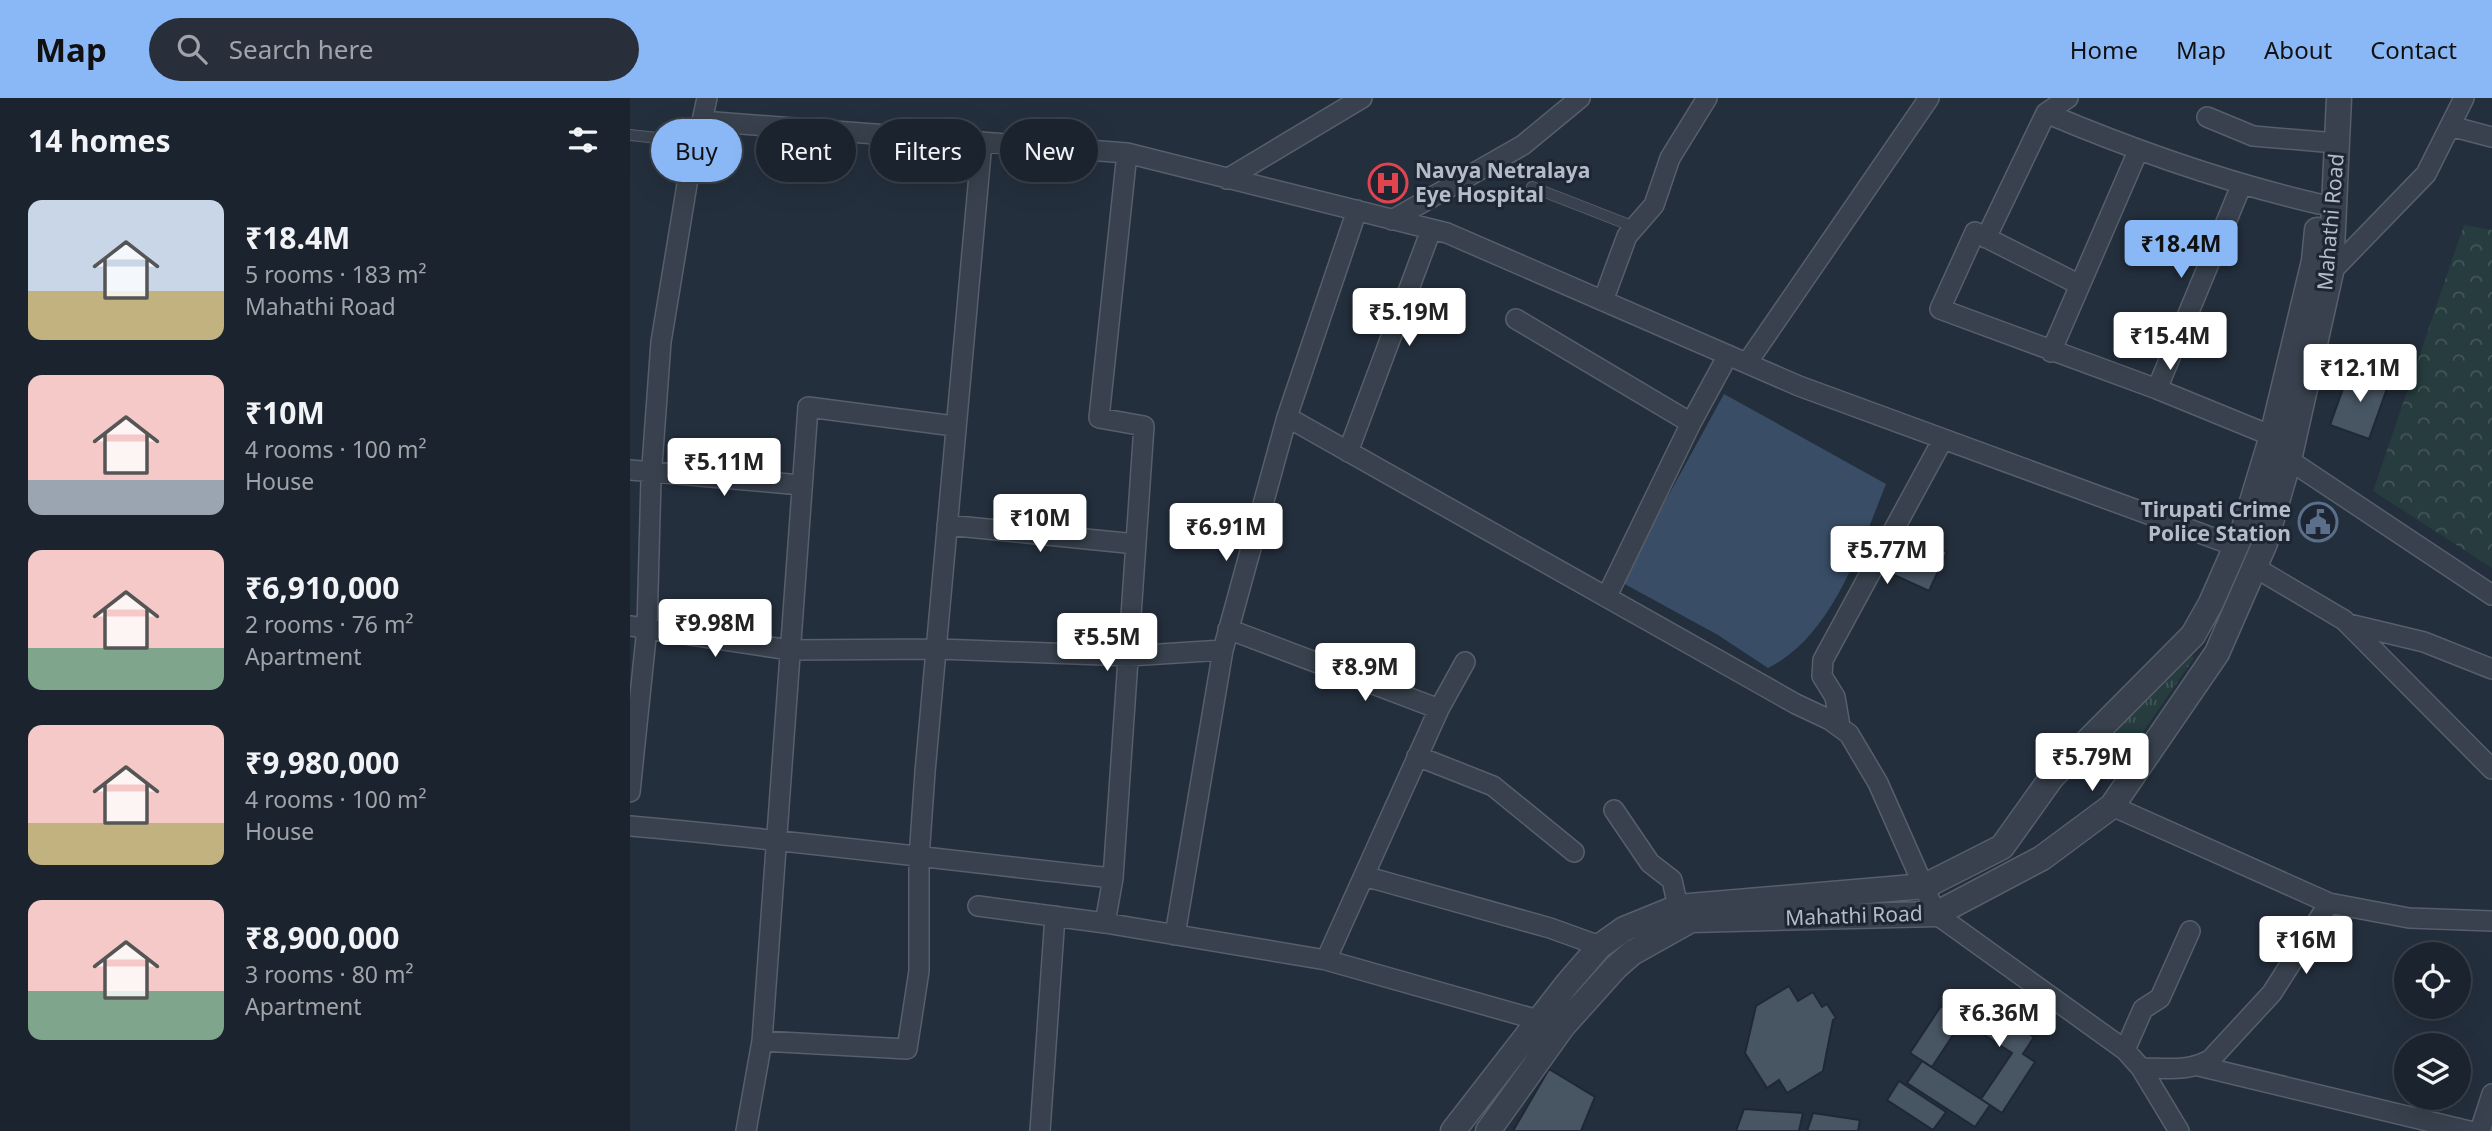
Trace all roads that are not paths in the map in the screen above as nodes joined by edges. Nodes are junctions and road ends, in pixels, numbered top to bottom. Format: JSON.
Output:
{"nodes":[{"id":1,"x":706,"y":98,"type":"edge"},
{"id":2,"x":1362,"y":98,"type":"edge"},
{"id":3,"x":1580,"y":98,"type":"edge"},
{"id":4,"x":1707,"y":98,"type":"edge"},
{"id":5,"x":1928,"y":98,"type":"edge"},
{"id":6,"x":2068,"y":98,"type":"edge"},
{"id":7,"x":2324,"y":98,"type":"edge"},
{"id":8,"x":2339,"y":98,"type":"edge"},
{"id":9,"x":2464,"y":98,"type":"edge"},
{"id":10,"x":2046,"y":113,"type":"junction"},
{"id":11,"x":2207,"y":117,"type":"dead end"},
{"id":12,"x":702,"y":119,"type":"edge"},
{"id":13,"x":742,"y":124,"type":"edge"},
{"id":14,"x":2450,"y":127,"type":"junction"},
{"id":15,"x":870,"y":134,"type":"edge"},
{"id":16,"x":630,"y":135,"type":"edge"},
{"id":17,"x":651,"y":137,"type":"edge"},
{"id":18,"x":2492,"y":137,"type":"edge"},
{"id":19,"x":986,"y":142,"type":"edge"},
{"id":20,"x":2324,"y":142,"type":"junction"},
{"id":21,"x":2138,"y":151,"type":"junction"},
{"id":22,"x":1127,"y":153,"type":"junction"},
{"id":23,"x":1227,"y":179,"type":"junction"},
{"id":24,"x":687,"y":182,"type":"edge"},
{"id":25,"x":978,"y":182,"type":"edge"},
{"id":26,"x":2241,"y":186,"type":"junction"},
{"id":27,"x":1532,"y":187,"type":"dead end"},
{"id":28,"x":2319,"y":204,"type":"junction"},
{"id":29,"x":1356,"y":211,"type":"junction"},
{"id":30,"x":1392,"y":220,"type":"junction"},
{"id":31,"x":1632,"y":226,"type":"junction"},
{"id":32,"x":1432,"y":230,"type":"junction"},
{"id":33,"x":1986,"y":237,"type":"junction"},
{"id":34,"x":2322,"y":267,"type":"junction"},
{"id":35,"x":2080,"y":285,"type":"junction"},
{"id":36,"x":1603,"y":301,"type":"junction"},
{"id":37,"x":1516,"y":319,"type":"dead end"},
{"id":38,"x":2051,"y":352,"type":"junction"},
{"id":39,"x":1728,"y":355,"type":"junction"},
{"id":40,"x":1747,"y":363,"type":"junction"},
{"id":41,"x":2157,"y":389,"type":"junction"},
{"id":42,"x":1287,"y":417,"type":"junction"},
{"id":43,"x":1691,"y":423,"type":"junction"},
{"id":44,"x":954,"y":426,"type":"junction"},
{"id":45,"x":2272,"y":436,"type":"junction"},
{"id":46,"x":1942,"y":441,"type":"junction"},
{"id":47,"x":1348,"y":452,"type":"junction"},
{"id":48,"x":2289,"y":460,"type":"junction"},
{"id":49,"x":630,"y":470,"type":"edge"},
{"id":50,"x":652,"y":470,"type":"junction"},
{"id":51,"x":801,"y":485,"type":"junction"},
{"id":52,"x":947,"y":525,"type":"junction"},
{"id":53,"x":1136,"y":544,"type":"junction"},
{"id":54,"x":2235,"y":546,"type":"junction"},
{"id":55,"x":2256,"y":568,"type":"junction"},
{"id":56,"x":2492,"y":595,"type":"edge"},
{"id":57,"x":1607,"y":596,"type":"junction"},
{"id":58,"x":2348,"y":623,"type":"junction"},
{"id":59,"x":638,"y":627,"type":"edge"},
{"id":60,"x":1228,"y":629,"type":"junction"},
{"id":61,"x":939,"y":649,"type":"junction"},
{"id":62,"x":790,"y":650,"type":"junction"},
{"id":63,"x":1223,"y":650,"type":"junction"},
{"id":64,"x":1129,"y":656,"type":"junction"},
{"id":65,"x":1465,"y":662,"type":"dead end"},
{"id":66,"x":2492,"y":669,"type":"edge"},
{"id":67,"x":1439,"y":709,"type":"junction"},
{"id":68,"x":1840,"y":726,"type":"junction"},
{"id":69,"x":1417,"y":755,"type":"junction"},
{"id":70,"x":2492,"y":769,"type":"edge"},
{"id":71,"x":630,"y":792,"type":"edge"},
{"id":72,"x":2112,"y":806,"type":"junction"},
{"id":73,"x":1614,"y":810,"type":"dead end"},
{"id":74,"x":630,"y":825,"type":"edge"},
{"id":75,"x":774,"y":838,"type":"junction"},
{"id":76,"x":1574,"y":852,"type":"dead end"},
{"id":77,"x":919,"y":858,"type":"junction"},
{"id":78,"x":1364,"y":876,"type":"junction"},
{"id":79,"x":1112,"y":878,"type":"junction"},
{"id":80,"x":1925,"y":886,"type":"junction"},
{"id":81,"x":2329,"y":903,"type":"junction"},
{"id":82,"x":978,"y":906,"type":"dead end"},
{"id":83,"x":1678,"y":907,"type":"junction"},
{"id":84,"x":1936,"y":914,"type":"junction"},
{"id":85,"x":1055,"y":916,"type":"junction"},
{"id":86,"x":2492,"y":921,"type":"edge"},
{"id":87,"x":1105,"y":923,"type":"junction"},
{"id":88,"x":2190,"y":931,"type":"dead end"},
{"id":89,"x":1175,"y":935,"type":"junction"},
{"id":90,"x":1600,"y":946,"type":"junction"},
{"id":91,"x":1326,"y":960,"type":"junction"},
{"id":92,"x":1538,"y":1020,"type":"junction"},
{"id":93,"x":762,"y":1041,"type":"junction"},
{"id":94,"x":2125,"y":1050,"type":"junction"},
{"id":95,"x":2199,"y":1066,"type":"junction"},
{"id":96,"x":2141,"y":1068,"type":"junction"},
{"id":97,"x":2492,"y":1094,"type":"edge"},
{"id":98,"x":747,"y":1131,"type":"edge"},
{"id":99,"x":1040,"y":1131,"type":"edge"},
{"id":100,"x":1453,"y":1131,"type":"edge"},
{"id":101,"x":1488,"y":1131,"type":"edge"},
{"id":102,"x":2179,"y":1131,"type":"edge"},
{"id":103,"x":2469,"y":1131,"type":"edge"},
{"id":104,"x":2480,"y":1131,"type":"edge"}],
"edges":[{"from":1,"to":12,"type":"street"},
{"from":2,"to":23,"type":"street"},
{"from":3,"to":30,"type":"street"},
{"from":4,"to":31,"type":"street"},
{"from":5,"to":40,"type":"street"},
{"from":6,"to":10,"type":"street"},
{"from":7,"to":20,"type":"street","name":"Mahathi Road"},
{"from":8,"to":34,"type":"street","name":"Mahathi Road"},
{"from":9,"to":14,"type":"street"},
{"from":10,"to":21,"type":"street"},
{"from":10,"to":33,"type":"street"},
{"from":11,"to":20,"type":"street"},
{"from":13,"to":15,"type":"street"},
{"from":14,"to":18,"type":"street"},
{"from":14,"to":34,"type":"street"},
{"from":16,"to":17,"type":"lane"},
{"from":19,"to":22,"type":"street"},
{"from":20,"to":28,"type":"street","name":"Mahathi Road"},
{"from":21,"to":26,"type":"street"},
{"from":21,"to":35,"type":"street"},
{"from":22,"to":23,"type":"street"},
{"from":22,"to":53,"type":"street"},
{"from":23,"to":29,"type":"street"},
{"from":24,"to":50,"type":"street"},
{"from":25,"to":44,"type":"street"},
{"from":26,"to":28,"type":"street"},
{"from":26,"to":41,"type":"street"},
{"from":27,"to":31,"type":"lane"},
{"from":28,"to":34,"type":"street","name":"Mahathi Road"},
{"from":29,"to":30,"type":"street"},
{"from":29,"to":42,"type":"street"},
{"from":30,"to":32,"type":"street"},
{"from":31,"to":36,"type":"street"},
{"from":32,"to":36,"type":"street"},
{"from":32,"to":47,"type":"street"},
{"from":33,"to":35,"type":"street"},
{"from":33,"to":38,"type":"street"},
{"from":34,"to":45,"type":"street","name":"Mahathi Road"},
{"from":34,"to":48,"type":"street","name":"Mahathi Road"},
{"from":35,"to":38,"type":"street"},
{"from":36,"to":39,"type":"street"},
{"from":37,"to":43,"type":"street"},
{"from":38,"to":41,"type":"street"},
{"from":39,"to":40,"type":"street"},
{"from":39,"to":43,"type":"street"},
{"from":40,"to":46,"type":"street"},
{"from":41,"to":45,"type":"street"},
{"from":42,"to":47,"type":"street"},
{"from":42,"to":60,"type":"street"},
{"from":43,"to":57,"type":"street"},
{"from":44,"to":51,"type":"street"},
{"from":44,"to":52,"type":"street"},
{"from":45,"to":54,"type":"street","name":"Mahathi Road"},
{"from":46,"to":54,"type":"street"},
{"from":46,"to":68,"type":"street"},
{"from":47,"to":57,"type":"street"},
{"from":48,"to":55,"type":"street","name":"Mahathi Road"},
{"from":48,"to":56,"type":"street"},
{"from":49,"to":50,"type":"street"},
{"from":50,"to":51,"type":"street"},
{"from":50,"to":59,"type":"street"},
{"from":51,"to":62,"type":"street"},
{"from":52,"to":53,"type":"street"},
{"from":52,"to":61,"type":"street"},
{"from":53,"to":64,"type":"street"},
{"from":54,"to":80,"type":"street","name":"Mahathi Road"},
{"from":55,"to":58,"type":"street"},
{"from":55,"to":72,"type":"street","name":"Mahathi Road"},
{"from":57,"to":68,"type":"street"},
{"from":58,"to":66,"type":"street"},
{"from":58,"to":70,"type":"street"},
{"from":59,"to":62,"type":"street"},
{"from":59,"to":71,"type":"street"},
{"from":60,"to":63,"type":"street"},
{"from":60,"to":67,"type":"street"},
{"from":61,"to":62,"type":"street"},
{"from":61,"to":64,"type":"street"},
{"from":61,"to":77,"type":"street"},
{"from":62,"to":75,"type":"street"},
{"from":63,"to":64,"type":"street"},
{"from":63,"to":89,"type":"street"},
{"from":64,"to":79,"type":"street"},
{"from":65,"to":67,"type":"street"},
{"from":67,"to":69,"type":"street"},
{"from":68,"to":80,"type":"street"},
{"from":69,"to":76,"type":"street"},
{"from":69,"to":78,"type":"street"},
{"from":72,"to":81,"type":"street"},
{"from":72,"to":84,"type":"street","name":"Mahathi Road"},
{"from":73,"to":83,"type":"street"},
{"from":74,"to":75,"type":"street"},
{"from":75,"to":77,"type":"street"},
{"from":75,"to":93,"type":"street"},
{"from":77,"to":79,"type":"street"},
{"from":77,"to":93,"type":"street"},
{"from":78,"to":90,"type":"street"},
{"from":78,"to":91,"type":"street"},
{"from":79,"to":87,"type":"street"},
{"from":80,"to":83,"type":"street","name":"Mahathi Road"},
{"from":80,"to":84,"type":"street"},
{"from":81,"to":86,"type":"street"},
{"from":81,"to":95,"type":"street"},
{"from":82,"to":85,"type":"street"},
{"from":83,"to":90,"type":"street","name":"Mahathi Road"},
{"from":84,"to":94,"type":"street"},
{"from":84,"to":101,"type":"street","name":"Mahathi Road"},
{"from":85,"to":87,"type":"street"},
{"from":85,"to":99,"type":"street"},
{"from":87,"to":89,"type":"street"},
{"from":88,"to":94,"type":"street"},
{"from":89,"to":91,"type":"street"},
{"from":90,"to":92,"type":"street","name":"Mahathi Road"},
{"from":91,"to":92,"type":"street"},
{"from":92,"to":100,"type":"street","name":"Mahathi Road"},
{"from":93,"to":98,"type":"street"},
{"from":94,"to":96,"type":"street"},
{"from":95,"to":96,"type":"street"},
{"from":95,"to":103,"type":"street"},
{"from":96,"to":102,"type":"street"},
{"from":97,"to":104,"type":"street"}]}
